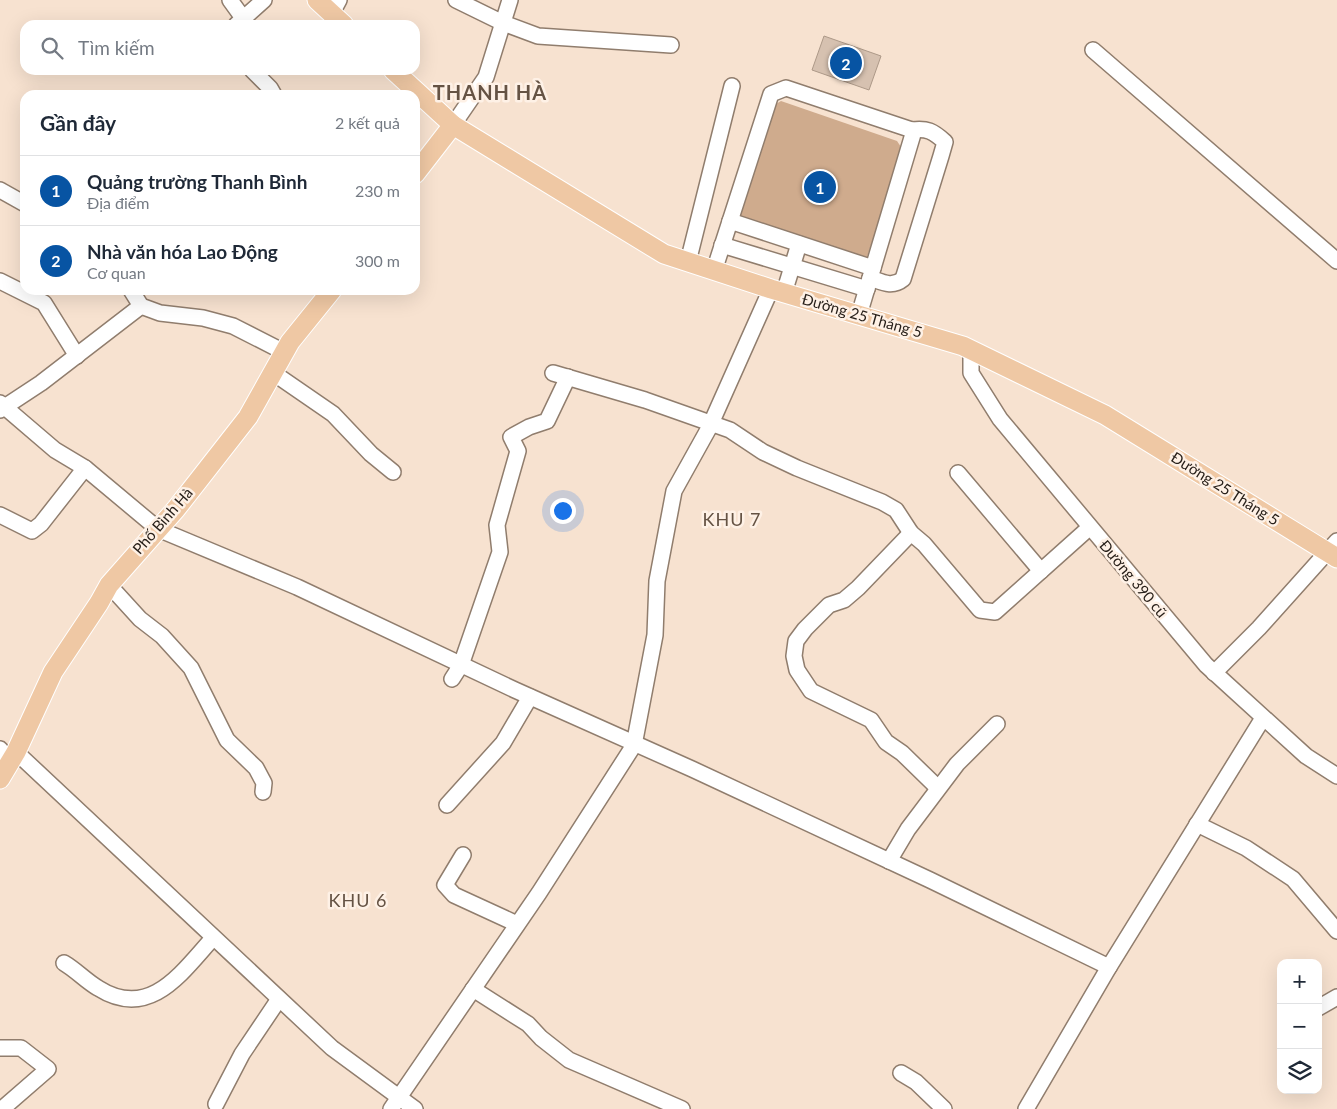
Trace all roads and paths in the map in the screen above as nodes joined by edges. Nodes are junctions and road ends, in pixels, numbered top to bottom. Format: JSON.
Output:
{"nodes":[{"id":1,"x":230,"y":0,"type":"edge"},
{"id":2,"x":264,"y":0,"type":"edge"},
{"id":3,"x":317,"y":0,"type":"edge"},
{"id":4,"x":456,"y":0,"type":"edge"},
{"id":5,"x":510,"y":0,"type":"edge"},
{"id":6,"x":338,"y":13,"type":"edge"},
{"id":7,"x":238,"y":20,"type":"edge"},
{"id":8,"x":241,"y":20,"type":"edge"},
{"id":9,"x":503,"y":23,"type":"junction"},
{"id":10,"x":671,"y":45,"type":"dead end"},
{"id":11,"x":1093,"y":50,"type":"dead end"},
{"id":12,"x":257,"y":75,"type":"edge"},
{"id":13,"x":398,"y":75,"type":"edge"},
{"id":14,"x":732,"y":86,"type":"dead end"},
{"id":15,"x":271,"y":90,"type":"edge"},
{"id":16,"x":415,"y":90,"type":"edge"},
{"id":17,"x":420,"y":95,"type":"edge"},
{"id":18,"x":453,"y":125,"type":"junction"},
{"id":19,"x":912,"y":130,"type":"junction"},
{"id":20,"x":420,"y":168,"type":"edge"},
{"id":21,"x":0,"y":190,"type":"edge"},
{"id":22,"x":20,"y":201,"type":"edge"},
{"id":23,"x":730,"y":221,"type":"junction"},
{"id":24,"x":799,"y":244,"type":"junction"},
{"id":25,"x":722,"y":245,"type":"junction"},
{"id":26,"x":1337,"y":261,"type":"edge"},
{"id":27,"x":688,"y":262,"type":"junction"},
{"id":28,"x":792,"y":266,"type":"junction"},
{"id":29,"x":714,"y":271,"type":"junction"},
{"id":30,"x":870,"y":278,"type":"junction"},
{"id":31,"x":0,"y":281,"type":"edge"},
{"id":32,"x":20,"y":291,"type":"edge"},
{"id":33,"x":778,"y":291,"type":"junction"},
{"id":34,"x":27,"y":295,"type":"edge"},
{"id":35,"x":134,"y":295,"type":"edge"},
{"id":36,"x":328,"y":295,"type":"edge"},
{"id":37,"x":141,"y":306,"type":"junction"},
{"id":38,"x":859,"y":315,"type":"junction"},
{"id":39,"x":971,"y":351,"type":"junction"},
{"id":40,"x":284,"y":352,"type":"junction"},
{"id":41,"x":77,"y":356,"type":"junction"},
{"id":42,"x":272,"y":372,"type":"junction"},
{"id":43,"x":1,"y":406,"type":"edge"},
{"id":44,"x":712,"y":423,"type":"junction"},
{"id":45,"x":85,"y":468,"type":"junction"},
{"id":46,"x":393,"y":472,"type":"dead end"},
{"id":47,"x":958,"y":473,"type":"dead end"},
{"id":48,"x":0,"y":516,"type":"edge"},
{"id":49,"x":158,"y":528,"type":"junction"},
{"id":50,"x":1089,"y":528,"type":"junction"},
{"id":51,"x":910,"y":533,"type":"junction"},
{"id":52,"x":1333,"y":550,"type":"edge"},
{"id":53,"x":1041,"y":571,"type":"junction"},
{"id":54,"x":109,"y":585,"type":"junction"},
{"id":55,"x":461,"y":664,"type":"junction"},
{"id":56,"x":1214,"y":673,"type":"junction"},
{"id":57,"x":452,"y":679,"type":"dead end"},
{"id":58,"x":530,"y":697,"type":"junction"},
{"id":59,"x":1263,"y":718,"type":"junction"},
{"id":60,"x":997,"y":724,"type":"dead end"},
{"id":61,"x":634,"y":745,"type":"junction"},
{"id":62,"x":8,"y":755,"type":"edge"},
{"id":63,"x":1337,"y":776,"type":"edge"},
{"id":64,"x":0,"y":779,"type":"edge"},
{"id":65,"x":938,"y":788,"type":"junction"},
{"id":66,"x":263,"y":792,"type":"dead end"},
{"id":67,"x":447,"y":804,"type":"dead end"},
{"id":68,"x":1197,"y":824,"type":"junction"},
{"id":69,"x":463,"y":855,"type":"dead end"},
{"id":70,"x":889,"y":860,"type":"junction"},
{"id":71,"x":517,"y":924,"type":"junction"},
{"id":72,"x":1337,"y":931,"type":"edge"},
{"id":73,"x":213,"y":938,"type":"junction"},
{"id":74,"x":64,"y":963,"type":"dead end"},
{"id":75,"x":1109,"y":967,"type":"junction"},
{"id":76,"x":473,"y":989,"type":"junction"},
{"id":77,"x":1337,"y":998,"type":"edge"},
{"id":78,"x":279,"y":999,"type":"junction"},
{"id":79,"x":1322,"y":1006,"type":"edge"},
{"id":80,"x":0,"y":1048,"type":"edge"},
{"id":81,"x":902,"y":1073,"type":"dead end"},
{"id":82,"x":216,"y":1104,"type":"dead end"},
{"id":83,"x":395,"y":1104,"type":"edge"},
{"id":84,"x":2,"y":1109,"type":"edge"},
{"id":85,"x":415,"y":1109,"type":"edge"},
{"id":86,"x":682,"y":1109,"type":"edge"},
{"id":87,"x":944,"y":1109,"type":"edge"},
{"id":88,"x":1026,"y":1109,"type":"edge"}],
"edges":[{"from":1,"to":7,"type":"street"},
{"from":2,"to":8,"type":"street"},
{"from":3,"to":6,"type":"main road"},
{"from":4,"to":9,"type":"street"},
{"from":5,"to":9,"type":"street"},
{"from":9,"to":10,"type":"street"},
{"from":9,"to":18,"type":"street"},
{"from":11,"to":26,"type":"street"},
{"from":12,"to":15,"type":"street"},
{"from":13,"to":16,"type":"main road","name":"Đường 25 Tháng 5"},
{"from":14,"to":27,"type":"street"},
{"from":17,"to":18,"type":"main road","name":"Đường 25 Tháng 5"},
{"from":18,"to":20,"type":"main road"},
{"from":18,"to":27,"type":"main road","name":"Đường 25 Tháng 5"},
{"from":19,"to":23,"type":"street"},
{"from":19,"to":30,"type":"street"},
{"from":19,"to":30,"type":"street"},
{"from":21,"to":22,"type":"street"},
{"from":23,"to":24,"type":"street"},
{"from":23,"to":25,"type":"street"},
{"from":24,"to":28,"type":"street"},
{"from":24,"to":30,"type":"street"},
{"from":25,"to":28,"type":"street"},
{"from":25,"to":29,"type":"street"},
{"from":27,"to":29,"type":"main road","name":"Đường 25 Tháng 5"},
{"from":28,"to":30,"type":"street"},
{"from":28,"to":33,"type":"street"},
{"from":29,"to":33,"type":"main road","name":"Đường 25 Tháng 5"},
{"from":30,"to":38,"type":"street"},
{"from":31,"to":32,"type":"street"},
{"from":33,"to":38,"type":"main road","name":"Đường 25 Tháng 5"},
{"from":33,"to":44,"type":"street"},
{"from":34,"to":41,"type":"street"},
{"from":35,"to":37,"type":"street"},
{"from":36,"to":40,"type":"main road","name":"Phố Bình Hà"},
{"from":37,"to":40,"type":"street"},
{"from":37,"to":41,"type":"street"},
{"from":38,"to":39,"type":"main road","name":"Đường 25 Tháng 5"},
{"from":39,"to":50,"type":"street","name":"Đường 390 cũ"},
{"from":39,"to":52,"type":"main road","name":"Đường 25 Tháng 5"},
{"from":40,"to":42,"type":"main road","name":"Phố Bình Hà"},
{"from":41,"to":43,"type":"street"},
{"from":42,"to":46,"type":"street"},
{"from":42,"to":49,"type":"main road","name":"Phố Bình Hà"},
{"from":43,"to":45,"type":"street"},
{"from":44,"to":51,"type":"street"},
{"from":44,"to":55,"type":"street"},
{"from":44,"to":61,"type":"street"},
{"from":45,"to":48,"type":"street"},
{"from":45,"to":49,"type":"street"},
{"from":47,"to":53,"type":"street"},
{"from":49,"to":54,"type":"main road","name":"Phố Bình Hà"},
{"from":49,"to":55,"type":"street"},
{"from":50,"to":53,"type":"street"},
{"from":50,"to":56,"type":"street","name":"Đường 390 cũ"},
{"from":51,"to":53,"type":"street"},
{"from":51,"to":65,"type":"street"},
{"from":52,"to":56,"type":"street"},
{"from":54,"to":62,"type":"main road","name":"Phố Bình Hà"},
{"from":54,"to":66,"type":"street"},
{"from":55,"to":57,"type":"street"},
{"from":55,"to":58,"type":"street"},
{"from":56,"to":59,"type":"street","name":"Đường 390 cũ"},
{"from":58,"to":61,"type":"street"},
{"from":58,"to":67,"type":"street"},
{"from":59,"to":63,"type":"street","name":"Đường 390 cũ"},
{"from":59,"to":68,"type":"street"},
{"from":60,"to":65,"type":"street"},
{"from":61,"to":70,"type":"street"},
{"from":61,"to":71,"type":"street"},
{"from":62,"to":64,"type":"main road","name":"Phố Bình Hà"},
{"from":62,"to":73,"type":"street"},
{"from":65,"to":70,"type":"street"},
{"from":68,"to":72,"type":"street"},
{"from":68,"to":75,"type":"street"},
{"from":69,"to":71,"type":"street"},
{"from":70,"to":75,"type":"street"},
{"from":71,"to":76,"type":"street"},
{"from":73,"to":74,"type":"street"},
{"from":73,"to":78,"type":"street"},
{"from":75,"to":88,"type":"street"},
{"from":76,"to":83,"type":"street"},
{"from":76,"to":86,"type":"street"},
{"from":77,"to":79,"type":"street"},
{"from":78,"to":82,"type":"street"},
{"from":78,"to":83,"type":"street"},
{"from":80,"to":84,"type":"street"},
{"from":81,"to":87,"type":"street"},
{"from":83,"to":85,"type":"street"}]}
